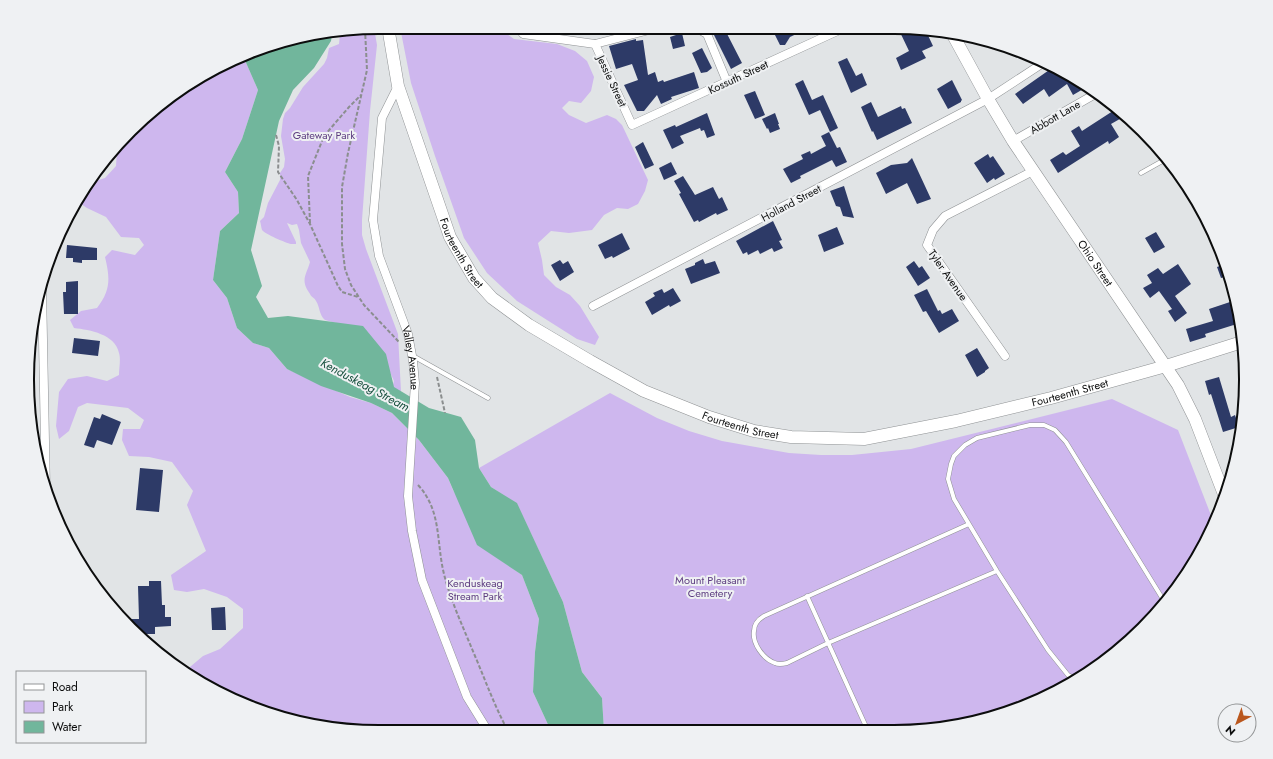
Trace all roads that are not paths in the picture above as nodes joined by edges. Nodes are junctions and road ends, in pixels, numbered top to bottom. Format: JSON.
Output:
{"nodes":[{"id":1,"x":389,"y":34,"type":"edge"},
{"id":2,"x":524,"y":34,"type":"edge"},
{"id":3,"x":634,"y":34,"type":"edge"},
{"id":4,"x":707,"y":34,"type":"edge"},
{"id":5,"x":831,"y":34,"type":"edge"},
{"id":6,"x":956,"y":40,"type":"edge"},
{"id":7,"x":595,"y":44,"type":"junction"},
{"id":8,"x":1038,"y":66,"type":"edge"},
{"id":9,"x":727,"y":82,"type":"junction"},
{"id":10,"x":398,"y":86,"type":"junction"},
{"id":11,"x":1092,"y":97,"type":"edge"},
{"id":12,"x":988,"y":99,"type":"junction"},
{"id":13,"x":632,"y":125,"type":"joint"},
{"id":14,"x":1013,"y":141,"type":"junction"},
{"id":15,"x":1161,"y":162,"type":"edge"},
{"id":16,"x":1033,"y":170,"type":"junction"},
{"id":17,"x":1141,"y":173,"type":"dead end"},
{"id":18,"x":42,"y":306,"type":"edge"},
{"id":19,"x":593,"y":306,"type":"dead end"},
{"id":20,"x":1237,"y":344,"type":"edge"},
{"id":21,"x":412,"y":356,"type":"junction"},
{"id":22,"x":1005,"y":356,"type":"dead end"},
{"id":23,"x":1166,"y":366,"type":"junction"},
{"id":24,"x":488,"y":398,"type":"dead end"},
{"id":25,"x":45,"y":467,"type":"edge"},
{"id":26,"x":1221,"y":490,"type":"edge"},
{"id":27,"x":969,"y":524,"type":"junction"},
{"id":28,"x":997,"y":571,"type":"junction"},
{"id":29,"x":807,"y":596,"type":"junction"},
{"id":30,"x":1162,"y":597,"type":"edge"},
{"id":31,"x":828,"y":643,"type":"junction"},
{"id":32,"x":1070,"y":676,"type":"edge"},
{"id":33,"x":484,"y":725,"type":"edge"},
{"id":34,"x":865,"y":725,"type":"edge"}],
"edges":[{"from":1,"to":10,"type":"street"},
{"from":2,"to":7,"type":"street","name":"Jessie Street"},
{"from":3,"to":7,"type":"street"},
{"from":4,"to":9,"type":"street"},
{"from":5,"to":9,"type":"street","name":"Kossuth Street"},
{"from":6,"to":12,"type":"street","name":"Ohio Street"},
{"from":7,"to":13,"type":"street","name":"Jessie Street"},
{"from":8,"to":12,"type":"street","name":"Holland Street"},
{"from":9,"to":13,"type":"street","name":"Kossuth Street"},
{"from":10,"to":21,"type":"street","name":"Valley Avenue"},
{"from":10,"to":23,"type":"street","name":"Fourteenth Street"},
{"from":11,"to":14,"type":"street","name":"Abbott Lane"},
{"from":12,"to":14,"type":"street","name":"Ohio Street"},
{"from":12,"to":19,"type":"street","name":"Holland Street"},
{"from":14,"to":16,"type":"street","name":"Ohio Street"},
{"from":15,"to":17,"type":"lane"},
{"from":16,"to":22,"type":"street","name":"Tyler Avenue"},
{"from":16,"to":23,"type":"street","name":"Ohio Street"},
{"from":18,"to":25,"type":"street"},
{"from":20,"to":23,"type":"street","name":"Fourteenth Street"},
{"from":21,"to":24,"type":"lane"},
{"from":21,"to":33,"type":"street","name":"Valley Avenue"},
{"from":23,"to":26,"type":"street","name":"Ohio Street"},
{"from":27,"to":28,"type":"lane"},
{"from":27,"to":29,"type":"lane"},
{"from":27,"to":30,"type":"lane"},
{"from":28,"to":31,"type":"lane"},
{"from":28,"to":32,"type":"lane"},
{"from":29,"to":31,"type":"lane"},
{"from":29,"to":31,"type":"lane"},
{"from":31,"to":34,"type":"lane"}]}
